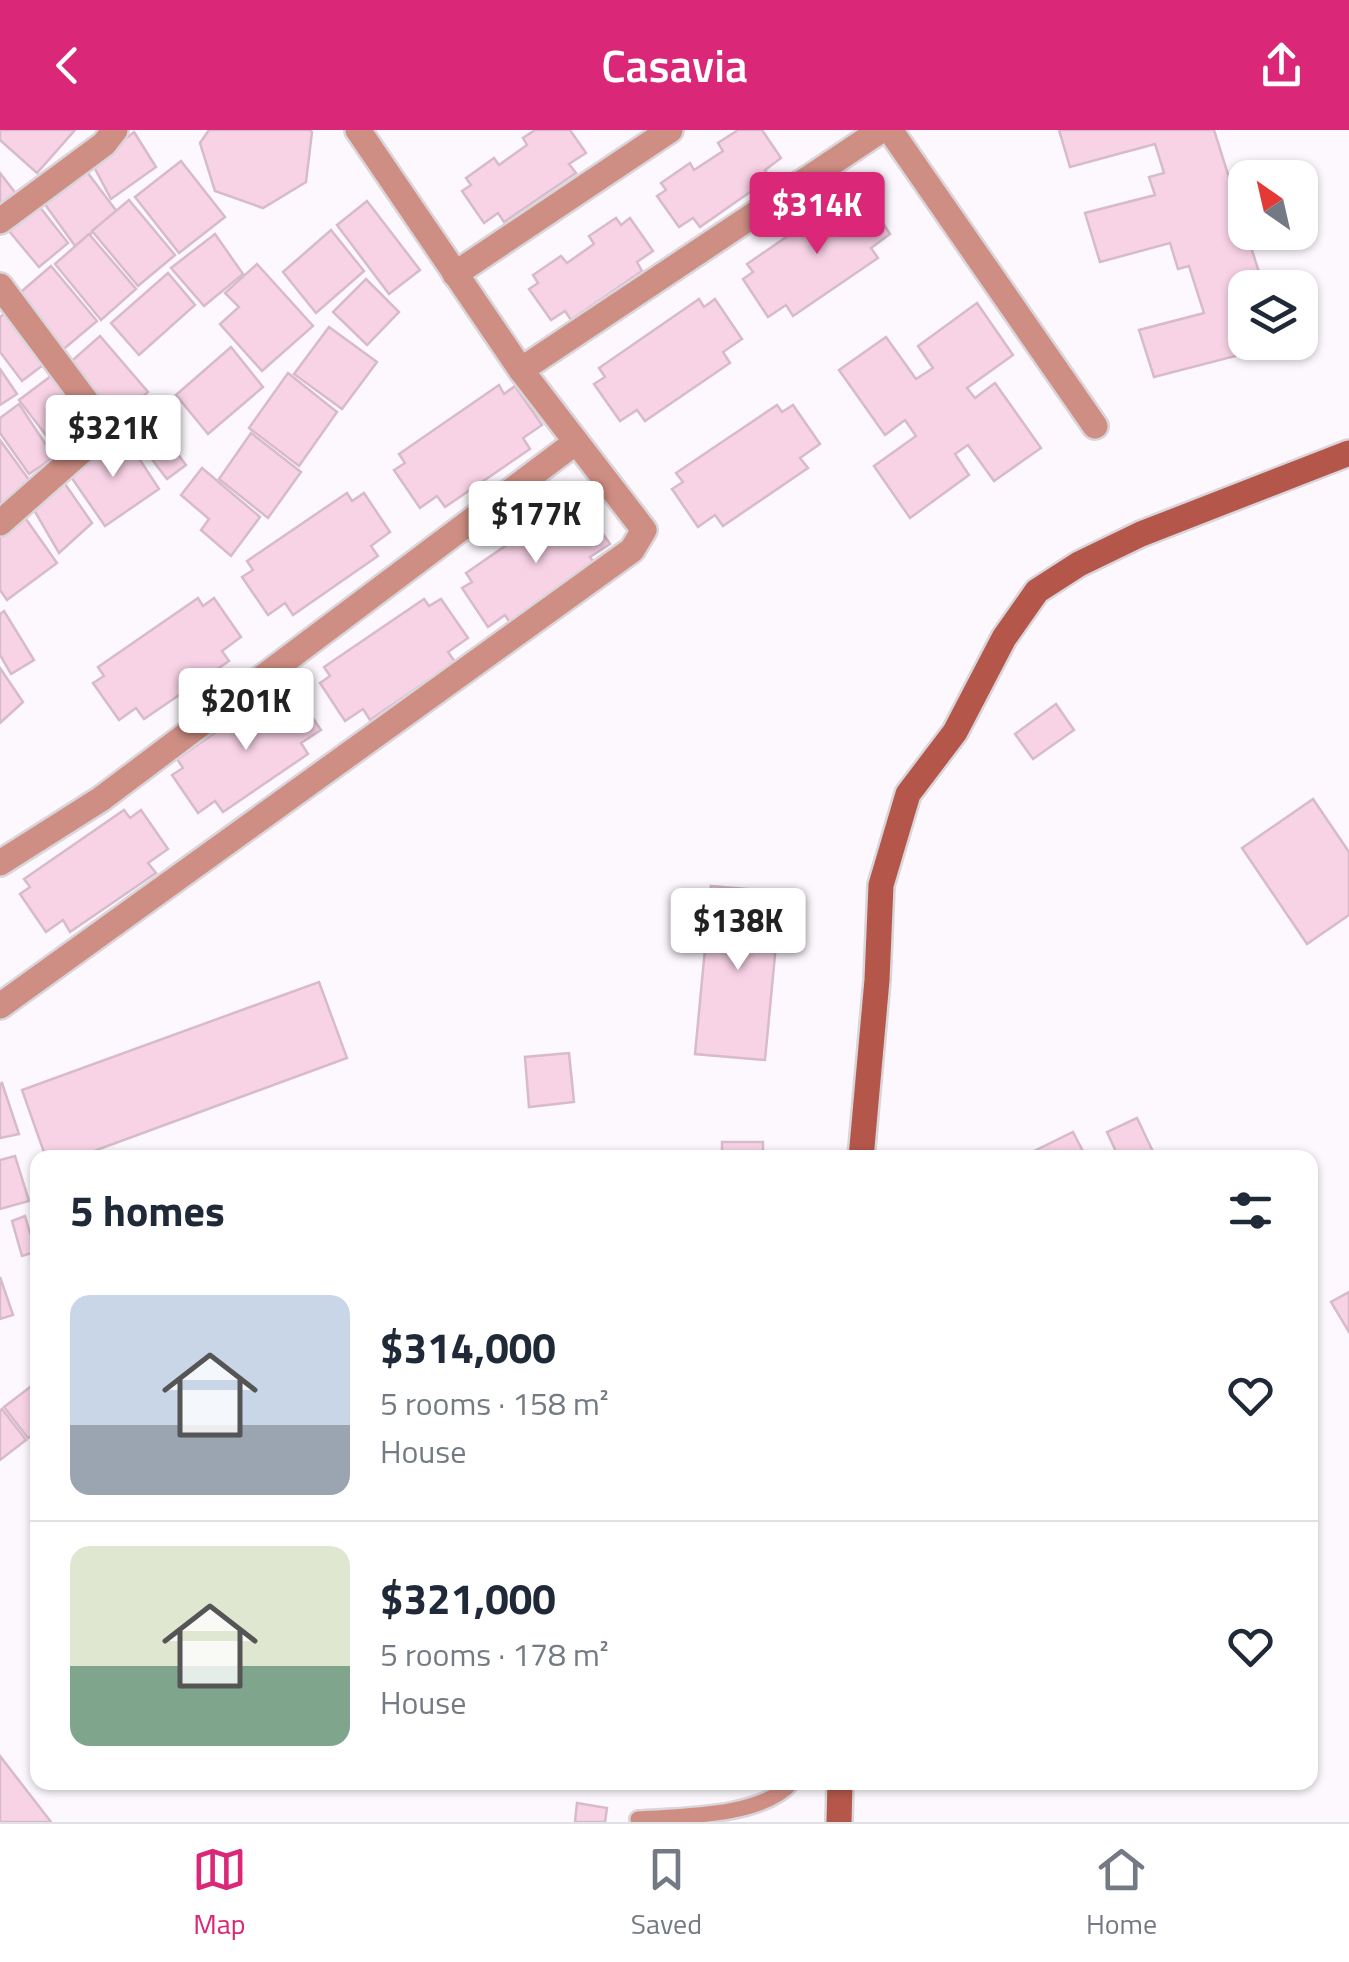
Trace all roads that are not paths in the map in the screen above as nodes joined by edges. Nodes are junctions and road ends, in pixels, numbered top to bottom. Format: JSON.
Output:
{"nodes":[{"id":1,"x":115,"y":130,"type":"edge"},
{"id":2,"x":358,"y":130,"type":"edge"},
{"id":3,"x":670,"y":130,"type":"edge"},
{"id":4,"x":881,"y":130,"type":"edge"},
{"id":5,"x":890,"y":130,"type":"edge"},
{"id":6,"x":0,"y":221,"type":"edge"},
{"id":7,"x":455,"y":274,"type":"junction"},
{"id":8,"x":0,"y":286,"type":"edge"},
{"id":9,"x":521,"y":370,"type":"junction"},
{"id":10,"x":1095,"y":426,"type":"dead end"},
{"id":11,"x":576,"y":442,"type":"junction"},
{"id":12,"x":1349,"y":453,"type":"edge"},
{"id":13,"x":0,"y":523,"type":"edge"},
{"id":14,"x":0,"y":863,"type":"edge"},
{"id":15,"x":0,"y":1006,"type":"edge"},
{"id":16,"x":862,"y":1150,"type":"edge"},
{"id":17,"x":786,"y":1790,"type":"edge"},
{"id":18,"x":840,"y":1790,"type":"edge"},
{"id":19,"x":638,"y":1819,"type":"dead end"},
{"id":20,"x":839,"y":1822,"type":"edge"}],
"edges":[{"from":1,"to":6,"type":"street"},
{"from":2,"to":7,"type":"street"},
{"from":3,"to":7,"type":"street"},
{"from":4,"to":9,"type":"street"},
{"from":5,"to":10,"type":"street"},
{"from":7,"to":9,"type":"street"},
{"from":8,"to":13,"type":"street"},
{"from":9,"to":11,"type":"street"},
{"from":11,"to":14,"type":"street"},
{"from":11,"to":15,"type":"street"},
{"from":12,"to":16,"type":"street"},
{"from":17,"to":19,"type":"lane"},
{"from":18,"to":20,"type":"street"}]}
